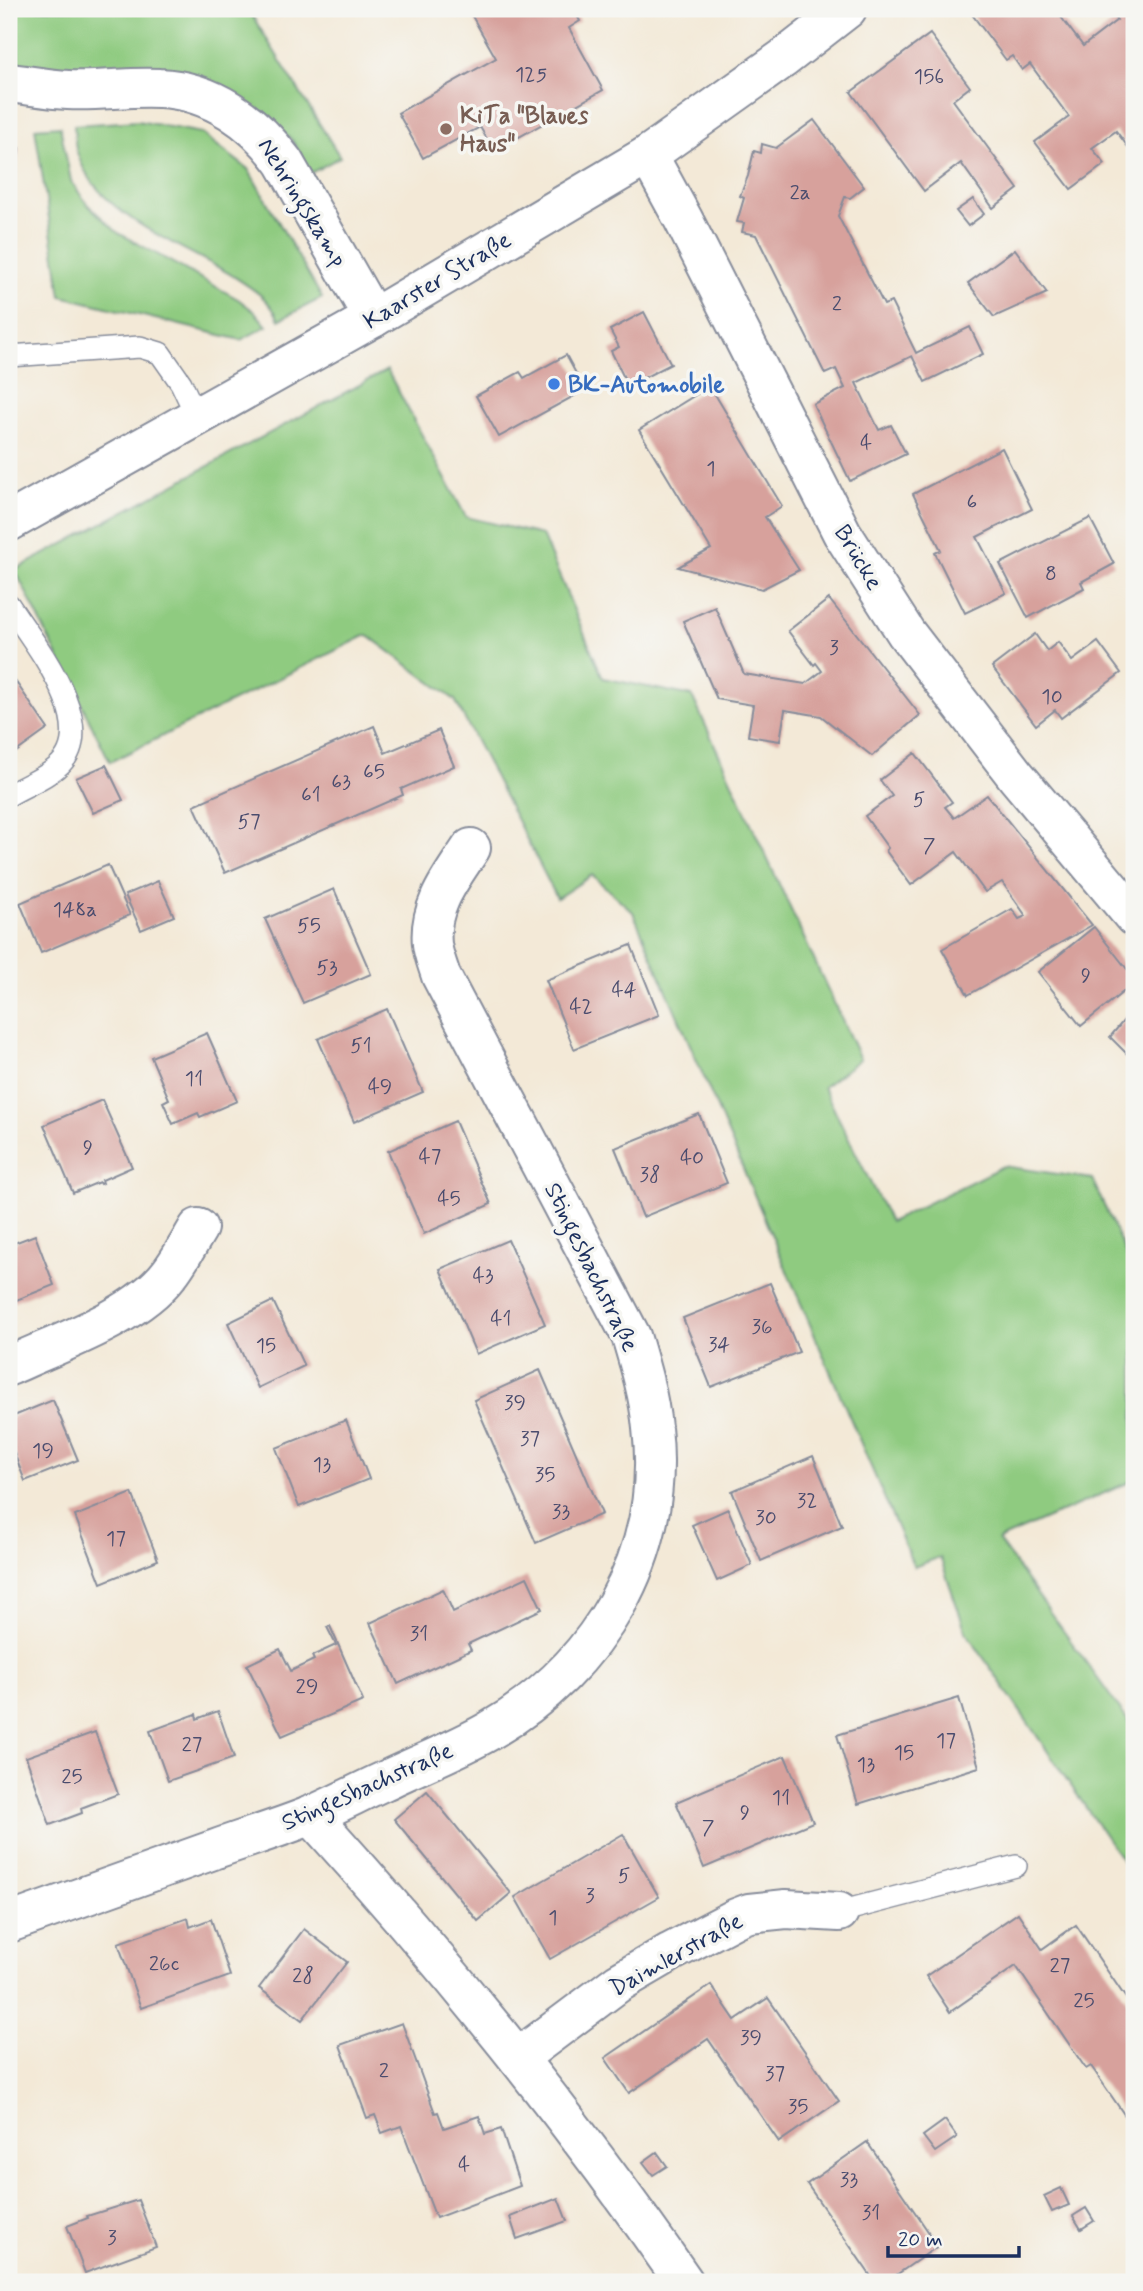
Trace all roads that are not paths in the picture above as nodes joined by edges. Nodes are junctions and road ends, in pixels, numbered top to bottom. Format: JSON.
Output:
{"nodes":[{"id":1,"x":847,"y":9,"type":"edge"},
{"id":2,"x":9,"y":83,"type":"edge"},
{"id":3,"x":648,"y":155,"type":"junction"},
{"id":4,"x":373,"y":318,"type":"junction"},
{"id":5,"x":9,"y":356,"type":"edge"},
{"id":6,"x":197,"y":417,"type":"junction"},
{"id":7,"x":9,"y":522,"type":"edge"},
{"id":8,"x":9,"y":605,"type":"edge"},
{"id":9,"x":9,"y":794,"type":"edge"},
{"id":10,"x":471,"y":848,"type":"dead end"},
{"id":11,"x":1134,"y":917,"type":"edge"},
{"id":12,"x":198,"y":1228,"type":"dead end"},
{"id":13,"x":9,"y":1366,"type":"edge"},
{"id":14,"x":311,"y":1815,"type":"junction"},
{"id":15,"x":1016,"y":1866,"type":"dead end"},
{"id":16,"x":838,"y":1912,"type":"joint"},
{"id":17,"x":9,"y":1923,"type":"edge"},
{"id":18,"x":518,"y":2058,"type":"junction"},
{"id":19,"x":684,"y":2282,"type":"edge"}],
"edges":[{"from":1,"to":3,"type":"street","name":"Kaarster Straße"},
{"from":2,"to":4,"type":"street","name":"Nehringskamp"},
{"from":3,"to":4,"type":"street","name":"Kaarster Straße"},
{"from":3,"to":11,"type":"street","name":"Brücke"},
{"from":4,"to":6,"type":"street","name":"Kaarster Straße"},
{"from":5,"to":6,"type":"lane"},
{"from":6,"to":7,"type":"street","name":"Kaarster Straße"},
{"from":8,"to":9,"type":"lane"},
{"from":10,"to":14,"type":"street","name":"Stingesbachstraße"},
{"from":12,"to":13,"type":"street"},
{"from":14,"to":17,"type":"street","name":"Stingesbachstraße"},
{"from":14,"to":18,"type":"street"},
{"from":15,"to":16,"type":"lane","name":"Daimlerstraße"},
{"from":16,"to":18,"type":"street","name":"Daimlerstraße"},
{"from":18,"to":19,"type":"street"}]}
